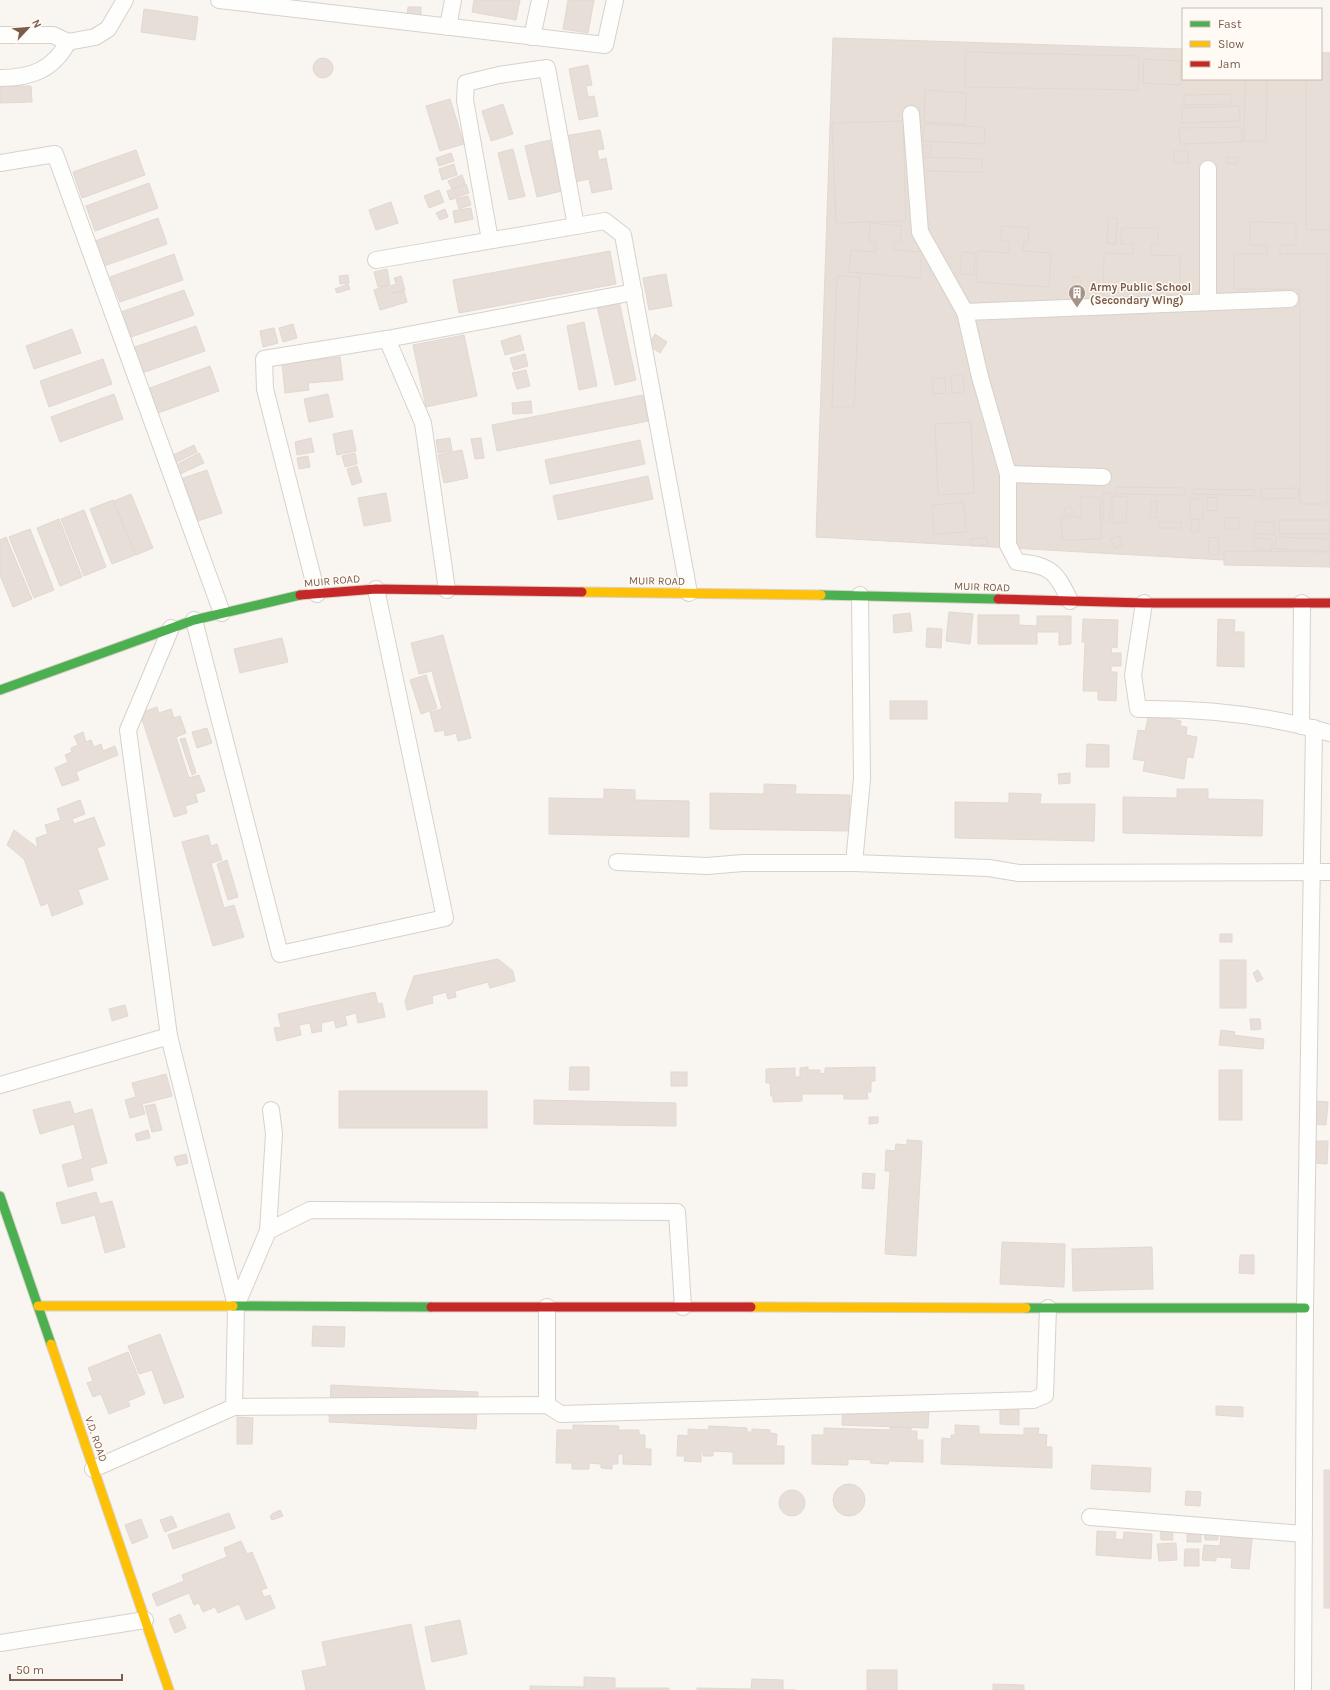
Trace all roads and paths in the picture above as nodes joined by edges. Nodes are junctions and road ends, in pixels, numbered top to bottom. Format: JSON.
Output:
{"nodes":[{"id":1,"x":125,"y":0,"type":"edge"},
{"id":2,"x":221,"y":0,"type":"edge"},
{"id":3,"x":453,"y":0,"type":"edge"},
{"id":4,"x":540,"y":0,"type":"edge"},
{"id":5,"x":615,"y":0,"type":"edge"},
{"id":6,"x":448,"y":27,"type":"junction"},
{"id":7,"x":0,"y":35,"type":"edge"},
{"id":8,"x":532,"y":37,"type":"junction"},
{"id":9,"x":68,"y":42,"type":"junction"},
{"id":10,"x":0,"y":78,"type":"edge"},
{"id":11,"x":910,"y":114,"type":"dead end"},
{"id":12,"x":0,"y":163,"type":"edge"},
{"id":13,"x":1208,"y":168,"type":"dead end"},
{"id":14,"x":576,"y":226,"type":"junction"},
{"id":15,"x":490,"y":240,"type":"junction"},
{"id":16,"x":376,"y":260,"type":"dead end"},
{"id":17,"x":634,"y":292,"type":"junction"},
{"id":18,"x":1290,"y":299,"type":"dead end"},
{"id":19,"x":1208,"y":302,"type":"junction"},
{"id":20,"x":965,"y":312,"type":"junction"},
{"id":21,"x":387,"y":339,"type":"junction"},
{"id":22,"x":1008,"y":474,"type":"junction"},
{"id":23,"x":1103,"y":477,"type":"dead end"},
{"id":24,"x":376,"y":589,"type":"junction"},
{"id":25,"x":447,"y":590,"type":"junction"},
{"id":26,"x":689,"y":593,"type":"junction"},
{"id":27,"x":317,"y":594,"type":"junction"},
{"id":28,"x":860,"y":595,"type":"junction"},
{"id":29,"x":1070,"y":601,"type":"junction"},
{"id":30,"x":1144,"y":603,"type":"junction"},
{"id":31,"x":1302,"y":603,"type":"junction"},
{"id":32,"x":1330,"y":603,"type":"edge"},
{"id":33,"x":222,"y":613,"type":"junction"},
{"id":34,"x":194,"y":620,"type":"junction"},
{"id":35,"x":171,"y":628,"type":"junction"},
{"id":36,"x":0,"y":690,"type":"edge"},
{"id":37,"x":1308,"y":727,"type":"junction"},
{"id":38,"x":1330,"y":733,"type":"edge"},
{"id":39,"x":617,"y":862,"type":"dead end"},
{"id":40,"x":854,"y":863,"type":"junction"},
{"id":41,"x":1312,"y":871,"type":"junction"},
{"id":42,"x":1330,"y":872,"type":"edge"},
{"id":43,"x":169,"y":1036,"type":"junction"},
{"id":44,"x":0,"y":1086,"type":"edge"},
{"id":45,"x":272,"y":1110,"type":"dead end"},
{"id":46,"x":0,"y":1196,"type":"edge"},
{"id":47,"x":268,"y":1231,"type":"junction"},
{"id":48,"x":38,"y":1306,"type":"junction"},
{"id":49,"x":236,"y":1306,"type":"junction"},
{"id":50,"x":547,"y":1307,"type":"junction"},
{"id":51,"x":683,"y":1307,"type":"junction"},
{"id":52,"x":1048,"y":1308,"type":"junction"},
{"id":53,"x":1305,"y":1308,"type":"junction"},
{"id":54,"x":547,"y":1405,"type":"junction"},
{"id":55,"x":234,"y":1407,"type":"junction"},
{"id":56,"x":93,"y":1469,"type":"junction"},
{"id":57,"x":1090,"y":1517,"type":"dead end"},
{"id":58,"x":1304,"y":1534,"type":"junction"},
{"id":59,"x":145,"y":1620,"type":"junction"},
{"id":60,"x":0,"y":1643,"type":"edge"},
{"id":61,"x":169,"y":1690,"type":"edge"},
{"id":62,"x":1303,"y":1690,"type":"edge"}],
"edges":[{"from":1,"to":9,"type":"street"},
{"from":2,"to":6,"type":"street"},
{"from":3,"to":6,"type":"street"},
{"from":4,"to":8,"type":"street"},
{"from":5,"to":8,"type":"street"},
{"from":6,"to":8,"type":"street"},
{"from":7,"to":9,"type":"street"},
{"from":9,"to":10,"type":"street"},
{"from":11,"to":20,"type":"street"},
{"from":12,"to":33,"type":"street"},
{"from":13,"to":19,"type":"street"},
{"from":14,"to":15,"type":"street"},
{"from":14,"to":15,"type":"street"},
{"from":14,"to":17,"type":"street"},
{"from":15,"to":16,"type":"street"},
{"from":17,"to":21,"type":"street"},
{"from":17,"to":26,"type":"street"},
{"from":18,"to":19,"type":"street"},
{"from":19,"to":20,"type":"street"},
{"from":20,"to":22,"type":"street"},
{"from":21,"to":25,"type":"street"},
{"from":21,"to":27,"type":"street"},
{"from":22,"to":23,"type":"street"},
{"from":22,"to":29,"type":"street"},
{"from":24,"to":25,"type":"street","name":"MUIR ROAD"},
{"from":24,"to":27,"type":"street","name":"MUIR ROAD"},
{"from":24,"to":34,"type":"street"},
{"from":25,"to":26,"type":"street","name":"MUIR ROAD"},
{"from":26,"to":28,"type":"street","name":"MUIR ROAD"},
{"from":27,"to":33,"type":"street","name":"MUIR ROAD"},
{"from":28,"to":29,"type":"street","name":"MUIR ROAD"},
{"from":28,"to":40,"type":"street"},
{"from":29,"to":30,"type":"street","name":"MUIR ROAD"},
{"from":30,"to":31,"type":"street","name":"MUIR ROAD"},
{"from":30,"to":37,"type":"street"},
{"from":31,"to":32,"type":"street","name":"MUIR ROAD"},
{"from":31,"to":37,"type":"street"},
{"from":33,"to":34,"type":"street","name":"MUIR ROAD"},
{"from":34,"to":35,"type":"street","name":"MUIR ROAD"},
{"from":35,"to":36,"type":"street","name":"MUIR ROAD"},
{"from":35,"to":43,"type":"street"},
{"from":37,"to":38,"type":"street"},
{"from":37,"to":41,"type":"street"},
{"from":39,"to":40,"type":"street"},
{"from":40,"to":41,"type":"street"},
{"from":41,"to":42,"type":"street"},
{"from":41,"to":53,"type":"street"},
{"from":43,"to":44,"type":"street"},
{"from":43,"to":49,"type":"street"},
{"from":45,"to":47,"type":"street"},
{"from":46,"to":48,"type":"street","name":"V.D. ROAD"},
{"from":47,"to":49,"type":"street"},
{"from":47,"to":51,"type":"street"},
{"from":48,"to":49,"type":"street"},
{"from":48,"to":56,"type":"street","name":"V.D. ROAD"},
{"from":49,"to":50,"type":"street"},
{"from":49,"to":55,"type":"street"},
{"from":50,"to":51,"type":"street"},
{"from":50,"to":54,"type":"street"},
{"from":51,"to":52,"type":"street"},
{"from":52,"to":53,"type":"street"},
{"from":52,"to":54,"type":"street"},
{"from":53,"to":58,"type":"street"},
{"from":54,"to":55,"type":"street"},
{"from":55,"to":56,"type":"street"},
{"from":56,"to":59,"type":"street","name":"V.D. ROAD"},
{"from":57,"to":58,"type":"street"},
{"from":58,"to":62,"type":"street"},
{"from":59,"to":60,"type":"street"},
{"from":59,"to":61,"type":"street","name":"V.D. ROAD"}]}
